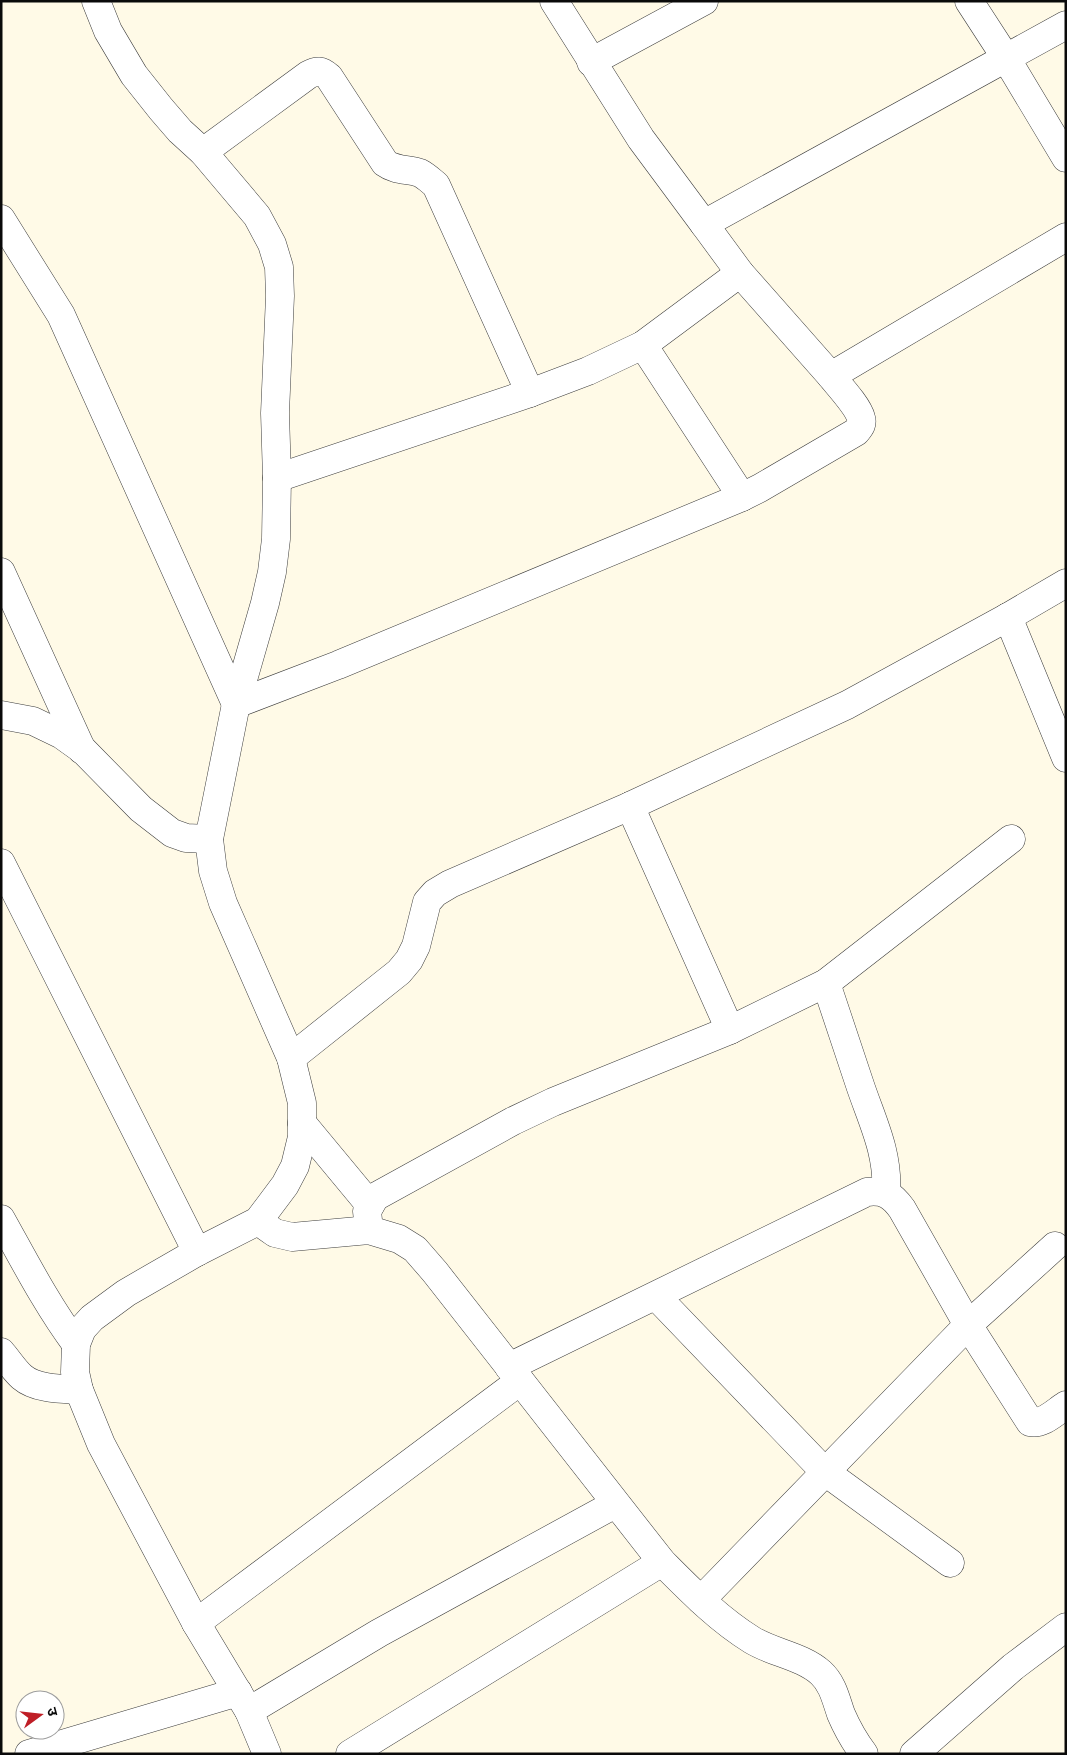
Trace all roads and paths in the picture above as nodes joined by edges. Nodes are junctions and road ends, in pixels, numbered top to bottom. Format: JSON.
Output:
{"nodes":[{"id":1,"x":96,"y":1,"type":"edge"},
{"id":2,"x":554,"y":1,"type":"edge"},
{"id":3,"x":704,"y":1,"type":"edge"},
{"id":4,"x":969,"y":1,"type":"edge"},
{"id":5,"x":1066,"y":24,"type":"edge"},
{"id":6,"x":1006,"y":58,"type":"junction"},
{"id":7,"x":591,"y":62,"type":"junction"},
{"id":8,"x":203,"y":152,"type":"junction"},
{"id":9,"x":1066,"y":158,"type":"edge"},
{"id":10,"x":1,"y":218,"type":"edge"},
{"id":11,"x":704,"y":224,"type":"junction"},
{"id":12,"x":1066,"y":237,"type":"edge"},
{"id":13,"x":740,"y":272,"type":"junction"},
{"id":14,"x":643,"y":345,"type":"junction"},
{"id":15,"x":831,"y":376,"type":"junction"},
{"id":16,"x":530,"y":393,"type":"junction"},
{"id":17,"x":277,"y":478,"type":"junction"},
{"id":18,"x":742,"y":497,"type":"junction"},
{"id":19,"x":1,"y":572,"type":"edge"},
{"id":20,"x":1066,"y":583,"type":"edge"},
{"id":21,"x":1008,"y":618,"type":"junction"},
{"id":22,"x":236,"y":704,"type":"junction"},
{"id":23,"x":1,"y":715,"type":"edge"},
{"id":24,"x":82,"y":750,"type":"junction"},
{"id":25,"x":1066,"y":758,"type":"edge"},
{"id":26,"x":630,"y":806,"type":"junction"},
{"id":27,"x":209,"y":839,"type":"junction"},
{"id":28,"x":1011,"y":839,"type":"dead end"},
{"id":29,"x":1,"y":863,"type":"edge"},
{"id":30,"x":826,"y":983,"type":"junction"},
{"id":31,"x":730,"y":1030,"type":"junction"},
{"id":32,"x":291,"y":1058,"type":"junction"},
{"id":33,"x":302,"y":1123,"type":"junction"},
{"id":34,"x":886,"y":1193,"type":"junction"},
{"id":35,"x":369,"y":1217,"type":"junction"},
{"id":36,"x":1,"y":1219,"type":"edge"},
{"id":37,"x":258,"y":1221,"type":"junction"},
{"id":38,"x":1055,"y":1246,"type":"dead end"},
{"id":39,"x":197,"y":1252,"type":"junction"},
{"id":40,"x":656,"y":1296,"type":"junction"},
{"id":41,"x":968,"y":1325,"type":"junction"},
{"id":42,"x":76,"y":1344,"type":"junction"},
{"id":43,"x":1,"y":1352,"type":"edge"},
{"id":44,"x":515,"y":1374,"type":"junction"},
{"id":45,"x":12,"y":1382,"type":"edge"},
{"id":46,"x":80,"y":1390,"type":"junction"},
{"id":47,"x":1066,"y":1405,"type":"edge"},
{"id":48,"x":824,"y":1471,"type":"junction"},
{"id":49,"x":615,"y":1504,"type":"junction"},
{"id":50,"x":662,"y":1562,"type":"junction"},
{"id":51,"x":950,"y":1563,"type":"dead end"},
{"id":52,"x":701,"y":1600,"type":"junction"},
{"id":53,"x":196,"y":1622,"type":"junction"},
{"id":54,"x":1066,"y":1627,"type":"edge"},
{"id":55,"x":243,"y":1702,"type":"junction"},
{"id":56,"x":29,"y":1754,"type":"edge"},
{"id":57,"x":267,"y":1754,"type":"edge"},
{"id":58,"x":350,"y":1754,"type":"edge"},
{"id":59,"x":864,"y":1754,"type":"edge"},
{"id":60,"x":914,"y":1754,"type":"edge"}],
"edges":[{"from":1,"to":8,"type":"street"},
{"from":2,"to":7,"type":"street"},
{"from":3,"to":7,"type":"street"},
{"from":4,"to":6,"type":"street"},
{"from":5,"to":6,"type":"street"},
{"from":6,"to":9,"type":"street"},
{"from":6,"to":11,"type":"street"},
{"from":7,"to":11,"type":"street"},
{"from":8,"to":16,"type":"street"},
{"from":8,"to":17,"type":"street"},
{"from":10,"to":22,"type":"street"},
{"from":11,"to":13,"type":"street"},
{"from":12,"to":15,"type":"street"},
{"from":13,"to":14,"type":"street"},
{"from":13,"to":15,"type":"street"},
{"from":14,"to":16,"type":"street"},
{"from":14,"to":18,"type":"street"},
{"from":15,"to":18,"type":"street"},
{"from":16,"to":17,"type":"street"},
{"from":17,"to":22,"type":"street"},
{"from":18,"to":22,"type":"street"},
{"from":19,"to":24,"type":"street"},
{"from":20,"to":21,"type":"street"},
{"from":21,"to":25,"type":"street"},
{"from":21,"to":26,"type":"street"},
{"from":22,"to":27,"type":"street"},
{"from":23,"to":24,"type":"street"},
{"from":24,"to":27,"type":"street"},
{"from":26,"to":31,"type":"street"},
{"from":26,"to":32,"type":"street"},
{"from":27,"to":32,"type":"street"},
{"from":28,"to":30,"type":"street"},
{"from":29,"to":39,"type":"street"},
{"from":30,"to":31,"type":"street"},
{"from":30,"to":34,"type":"street"},
{"from":31,"to":35,"type":"street"},
{"from":32,"to":33,"type":"street"},
{"from":33,"to":35,"type":"street"},
{"from":33,"to":37,"type":"street"},
{"from":34,"to":40,"type":"street"},
{"from":34,"to":41,"type":"street"},
{"from":35,"to":37,"type":"street"},
{"from":35,"to":44,"type":"street"},
{"from":36,"to":42,"type":"street"},
{"from":37,"to":39,"type":"street"},
{"from":38,"to":41,"type":"street"},
{"from":39,"to":42,"type":"street"},
{"from":40,"to":44,"type":"street"},
{"from":40,"to":48,"type":"street"},
{"from":41,"to":47,"type":"street"},
{"from":41,"to":48,"type":"street"},
{"from":42,"to":46,"type":"street"},
{"from":43,"to":45,"type":"street"},
{"from":44,"to":49,"type":"street"},
{"from":44,"to":53,"type":"street"},
{"from":45,"to":46,"type":"street"},
{"from":46,"to":53,"type":"street"},
{"from":48,"to":51,"type":"street"},
{"from":48,"to":52,"type":"street"},
{"from":49,"to":50,"type":"street"},
{"from":49,"to":55,"type":"street"},
{"from":50,"to":52,"type":"street"},
{"from":50,"to":58,"type":"street"},
{"from":52,"to":59,"type":"street"},
{"from":53,"to":55,"type":"street"},
{"from":54,"to":60,"type":"street"},
{"from":55,"to":56,"type":"street"},
{"from":55,"to":57,"type":"street"}]}
